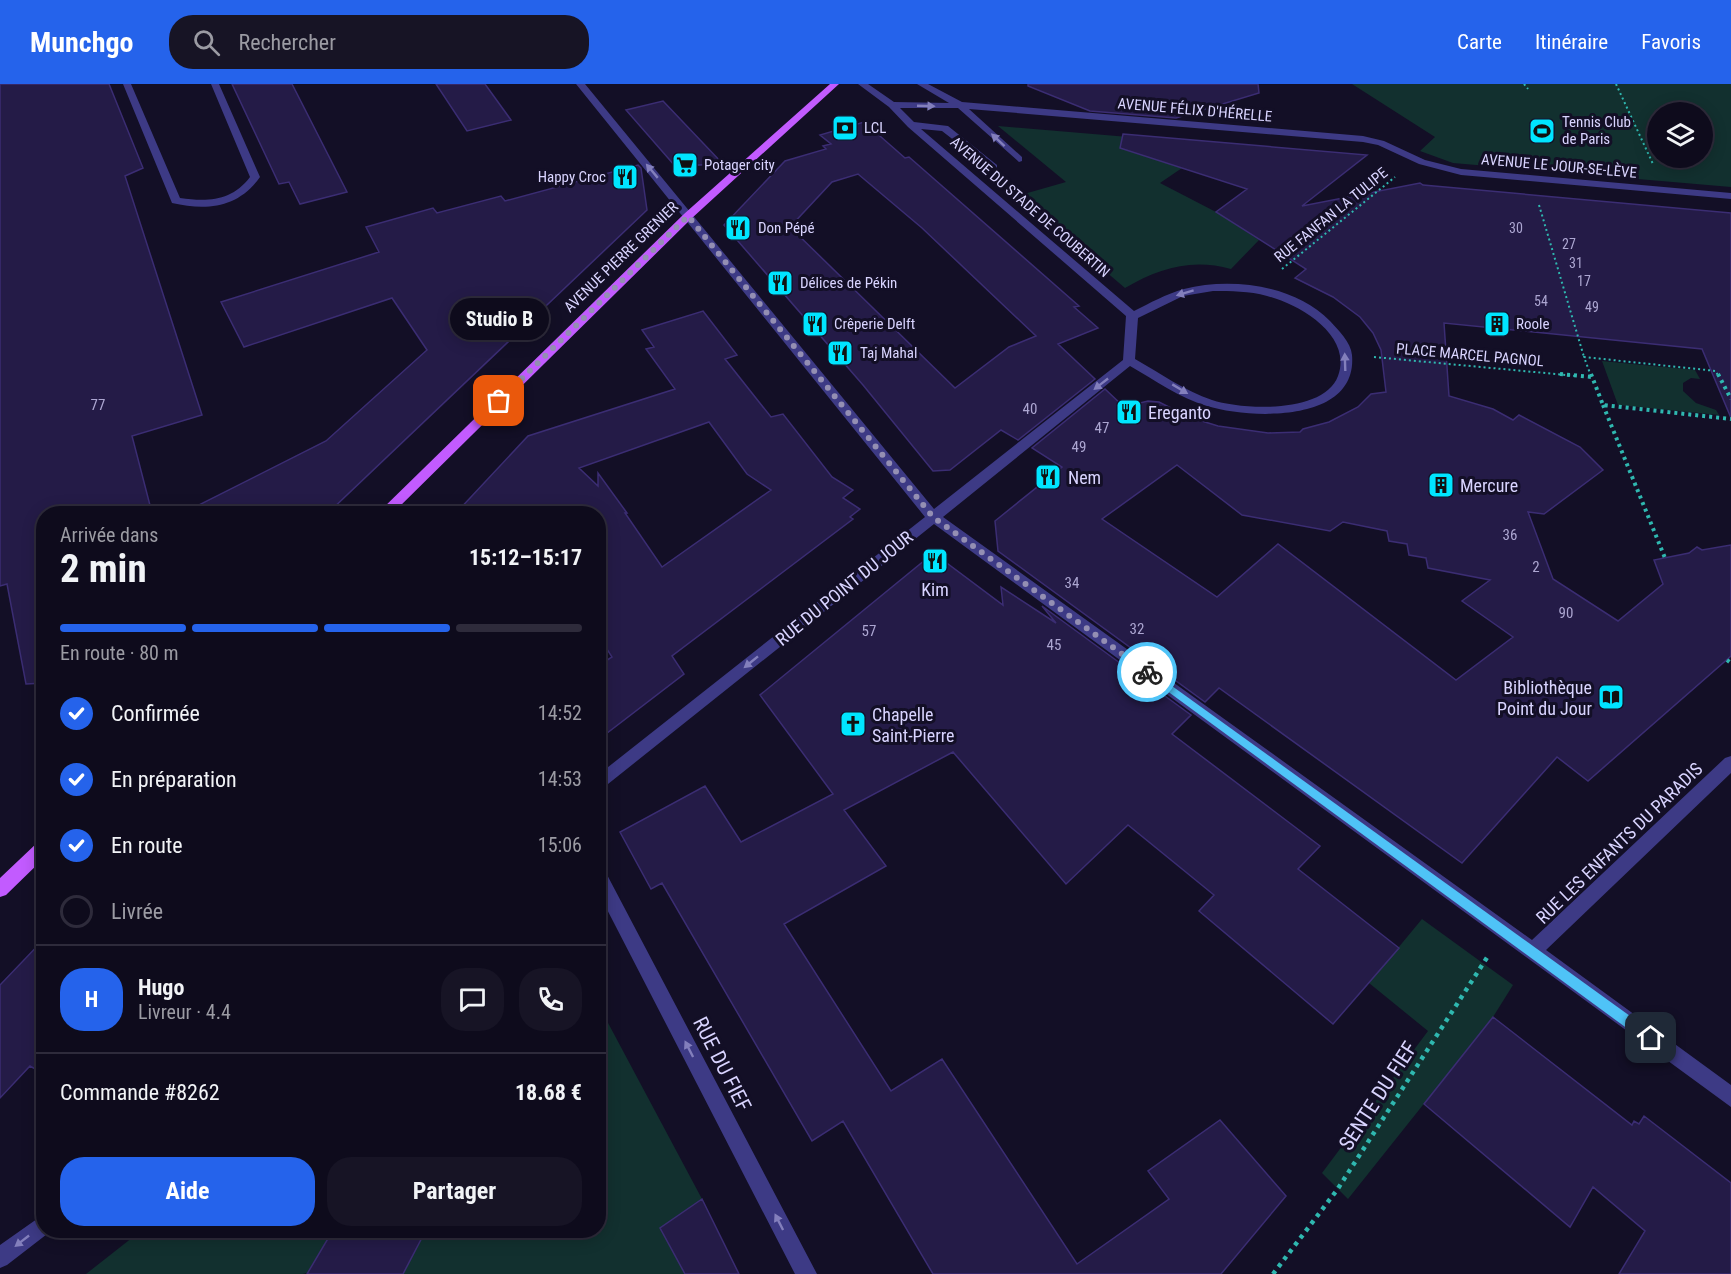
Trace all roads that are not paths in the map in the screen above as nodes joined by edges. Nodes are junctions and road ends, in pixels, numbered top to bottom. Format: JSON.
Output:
{"nodes":[{"id":1,"x":127,"y":84,"type":"edge"},
{"id":2,"x":215,"y":84,"type":"edge"},
{"id":3,"x":580,"y":84,"type":"edge"},
{"id":4,"x":835,"y":84,"type":"edge"},
{"id":5,"x":862,"y":84,"type":"edge"},
{"id":6,"x":921,"y":84,"type":"edge"},
{"id":7,"x":892,"y":105,"type":"junction"},
{"id":8,"x":960,"y":105,"type":"junction"},
{"id":9,"x":911,"y":125,"type":"junction"},
{"id":10,"x":1019,"y":159,"type":"dead end"},
{"id":11,"x":1422,"y":162,"type":"joint"},
{"id":12,"x":994,"y":167,"type":"dead end"},
{"id":13,"x":1731,"y":196,"type":"edge"},
{"id":14,"x":688,"y":216,"type":"junction"},
{"id":15,"x":1132,"y":316,"type":"junction"},
{"id":16,"x":1129,"y":360,"type":"junction"},
{"id":17,"x":392,"y":506,"type":"edge"},
{"id":18,"x":933,"y":517,"type":"junction"},
{"id":19,"x":1731,"y":763,"type":"edge"},
{"id":20,"x":606,"y":779,"type":"edge"},
{"id":21,"x":36,"y":855,"type":"edge"},
{"id":22,"x":606,"y":889,"type":"edge"},
{"id":23,"x":0,"y":890,"type":"edge"},
{"id":24,"x":1533,"y":951,"type":"junction"},
{"id":25,"x":1731,"y":1097,"type":"edge"},
{"id":26,"x":36,"y":1230,"type":"edge"},
{"id":27,"x":0,"y":1258,"type":"edge"},
{"id":28,"x":806,"y":1274,"type":"edge"}],
"edges":[{"from":1,"to":2,"type":"street"},
{"from":14,"to":3,"type":"street","one_way":true},
{"from":4,"to":14,"type":"main road","name":"AVENUE PIERRE GRENIER"},
{"from":5,"to":7,"type":"street"},
{"from":6,"to":8,"type":"street","name":"AVENUE FÉLIX D'HÉRELLE"},
{"from":7,"to":8,"type":"street","name":"AVENUE FÉLIX D'HÉRELLE","one_way":true},
{"from":7,"to":9,"type":"street","name":"AVENUE DU STADE DE COUBERTIN"},
{"from":10,"to":8,"type":"street","one_way":true},
{"from":8,"to":11,"type":"street","name":"AVENUE FÉLIX D'HÉRELLE"},
{"from":9,"to":12,"type":"street"},
{"from":9,"to":15,"type":"street","name":"AVENUE DU STADE DE COUBERTIN"},
{"from":11,"to":13,"type":"street","name":"AVENUE LE JOUR-SE-LÈVE"},
{"from":14,"to":17,"type":"main road","name":"AVENUE PIERRE GRENIER"},
{"from":14,"to":18,"type":"street"},
{"from":15,"to":16,"type":"street"},
{"from":16,"to":15,"type":"street","one_way":true},
{"from":16,"to":18,"type":"street","name":"RUE DU POINT DU JOUR","one_way":true},
{"from":18,"to":20,"type":"street","name":"RUE DU POINT DU JOUR","one_way":true},
{"from":18,"to":24,"type":"street"},
{"from":19,"to":24,"type":"street","name":"RUE LES ENFANTS DU PARADIS"},
{"from":21,"to":23,"type":"main road"},
{"from":28,"to":22,"type":"street","name":"RUE DU FIEF","one_way":true},
{"from":24,"to":25,"type":"street"},
{"from":26,"to":27,"type":"street","one_way":true}]}
